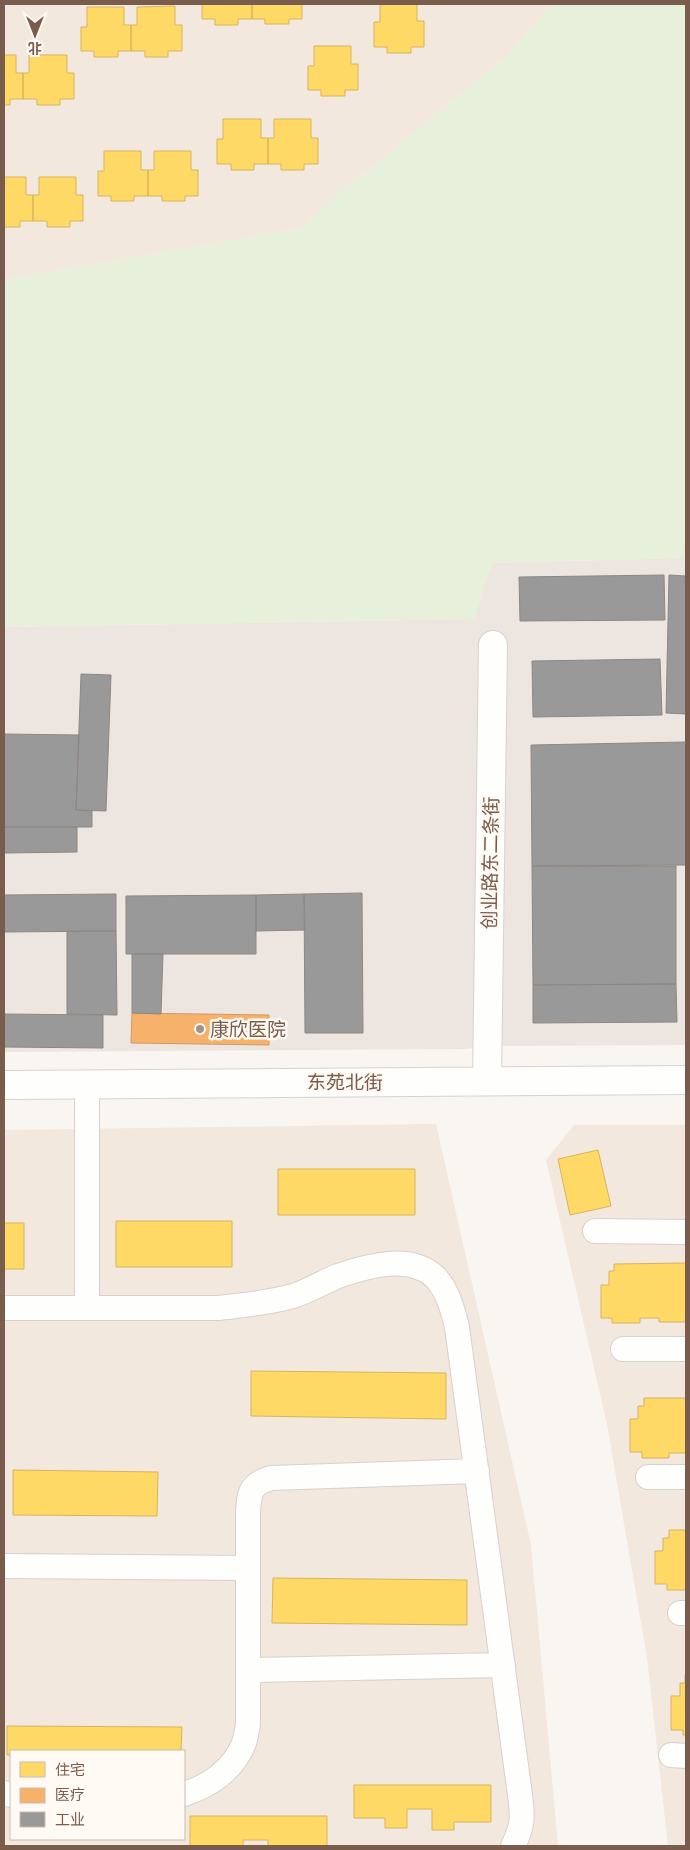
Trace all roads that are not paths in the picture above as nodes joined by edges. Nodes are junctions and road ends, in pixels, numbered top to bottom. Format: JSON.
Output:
{"nodes":[{"id":1,"x":493,"y":644,"type":"dead end"},
{"id":2,"x":686,"y":1080,"type":"edge"},
{"id":3,"x":487,"y":1081,"type":"junction"},
{"id":4,"x":87,"y":1084,"type":"junction"},
{"id":5,"x":4,"y":1085,"type":"edge"},
{"id":6,"x":595,"y":1231,"type":"dead end"},
{"id":7,"x":686,"y":1232,"type":"edge"},
{"id":8,"x":4,"y":1308,"type":"edge"},
{"id":9,"x":87,"y":1308,"type":"junction"},
{"id":10,"x":623,"y":1349,"type":"dead end"},
{"id":11,"x":686,"y":1349,"type":"edge"},
{"id":12,"x":477,"y":1471,"type":"junction"},
{"id":13,"x":648,"y":1477,"type":"dead end"},
{"id":14,"x":686,"y":1477,"type":"edge"},
{"id":15,"x":4,"y":1566,"type":"edge"},
{"id":16,"x":248,"y":1568,"type":"junction"},
{"id":17,"x":503,"y":1665,"type":"junction"},
{"id":18,"x":248,"y":1670,"type":"junction"},
{"id":19,"x":185,"y":1794,"type":"edge"},
{"id":20,"x":513,"y":1846,"type":"edge"}],
"edges":[{"from":1,"to":3,"type":"main road","name":"创业路东二条街"},
{"from":2,"to":3,"type":"main road","name":"东苑北街"},
{"from":3,"to":4,"type":"main road","name":"东苑北街"},
{"from":4,"to":5,"type":"main road","name":"东苑北街"},
{"from":4,"to":9,"type":"street"},
{"from":6,"to":7,"type":"street"},
{"from":8,"to":9,"type":"street"},
{"from":9,"to":12,"type":"street"},
{"from":10,"to":11,"type":"street"},
{"from":12,"to":16,"type":"street"},
{"from":12,"to":17,"type":"street"},
{"from":13,"to":14,"type":"street"},
{"from":15,"to":16,"type":"street"},
{"from":16,"to":18,"type":"street"},
{"from":17,"to":18,"type":"street"},
{"from":17,"to":20,"type":"street"},
{"from":18,"to":19,"type":"street"}]}
